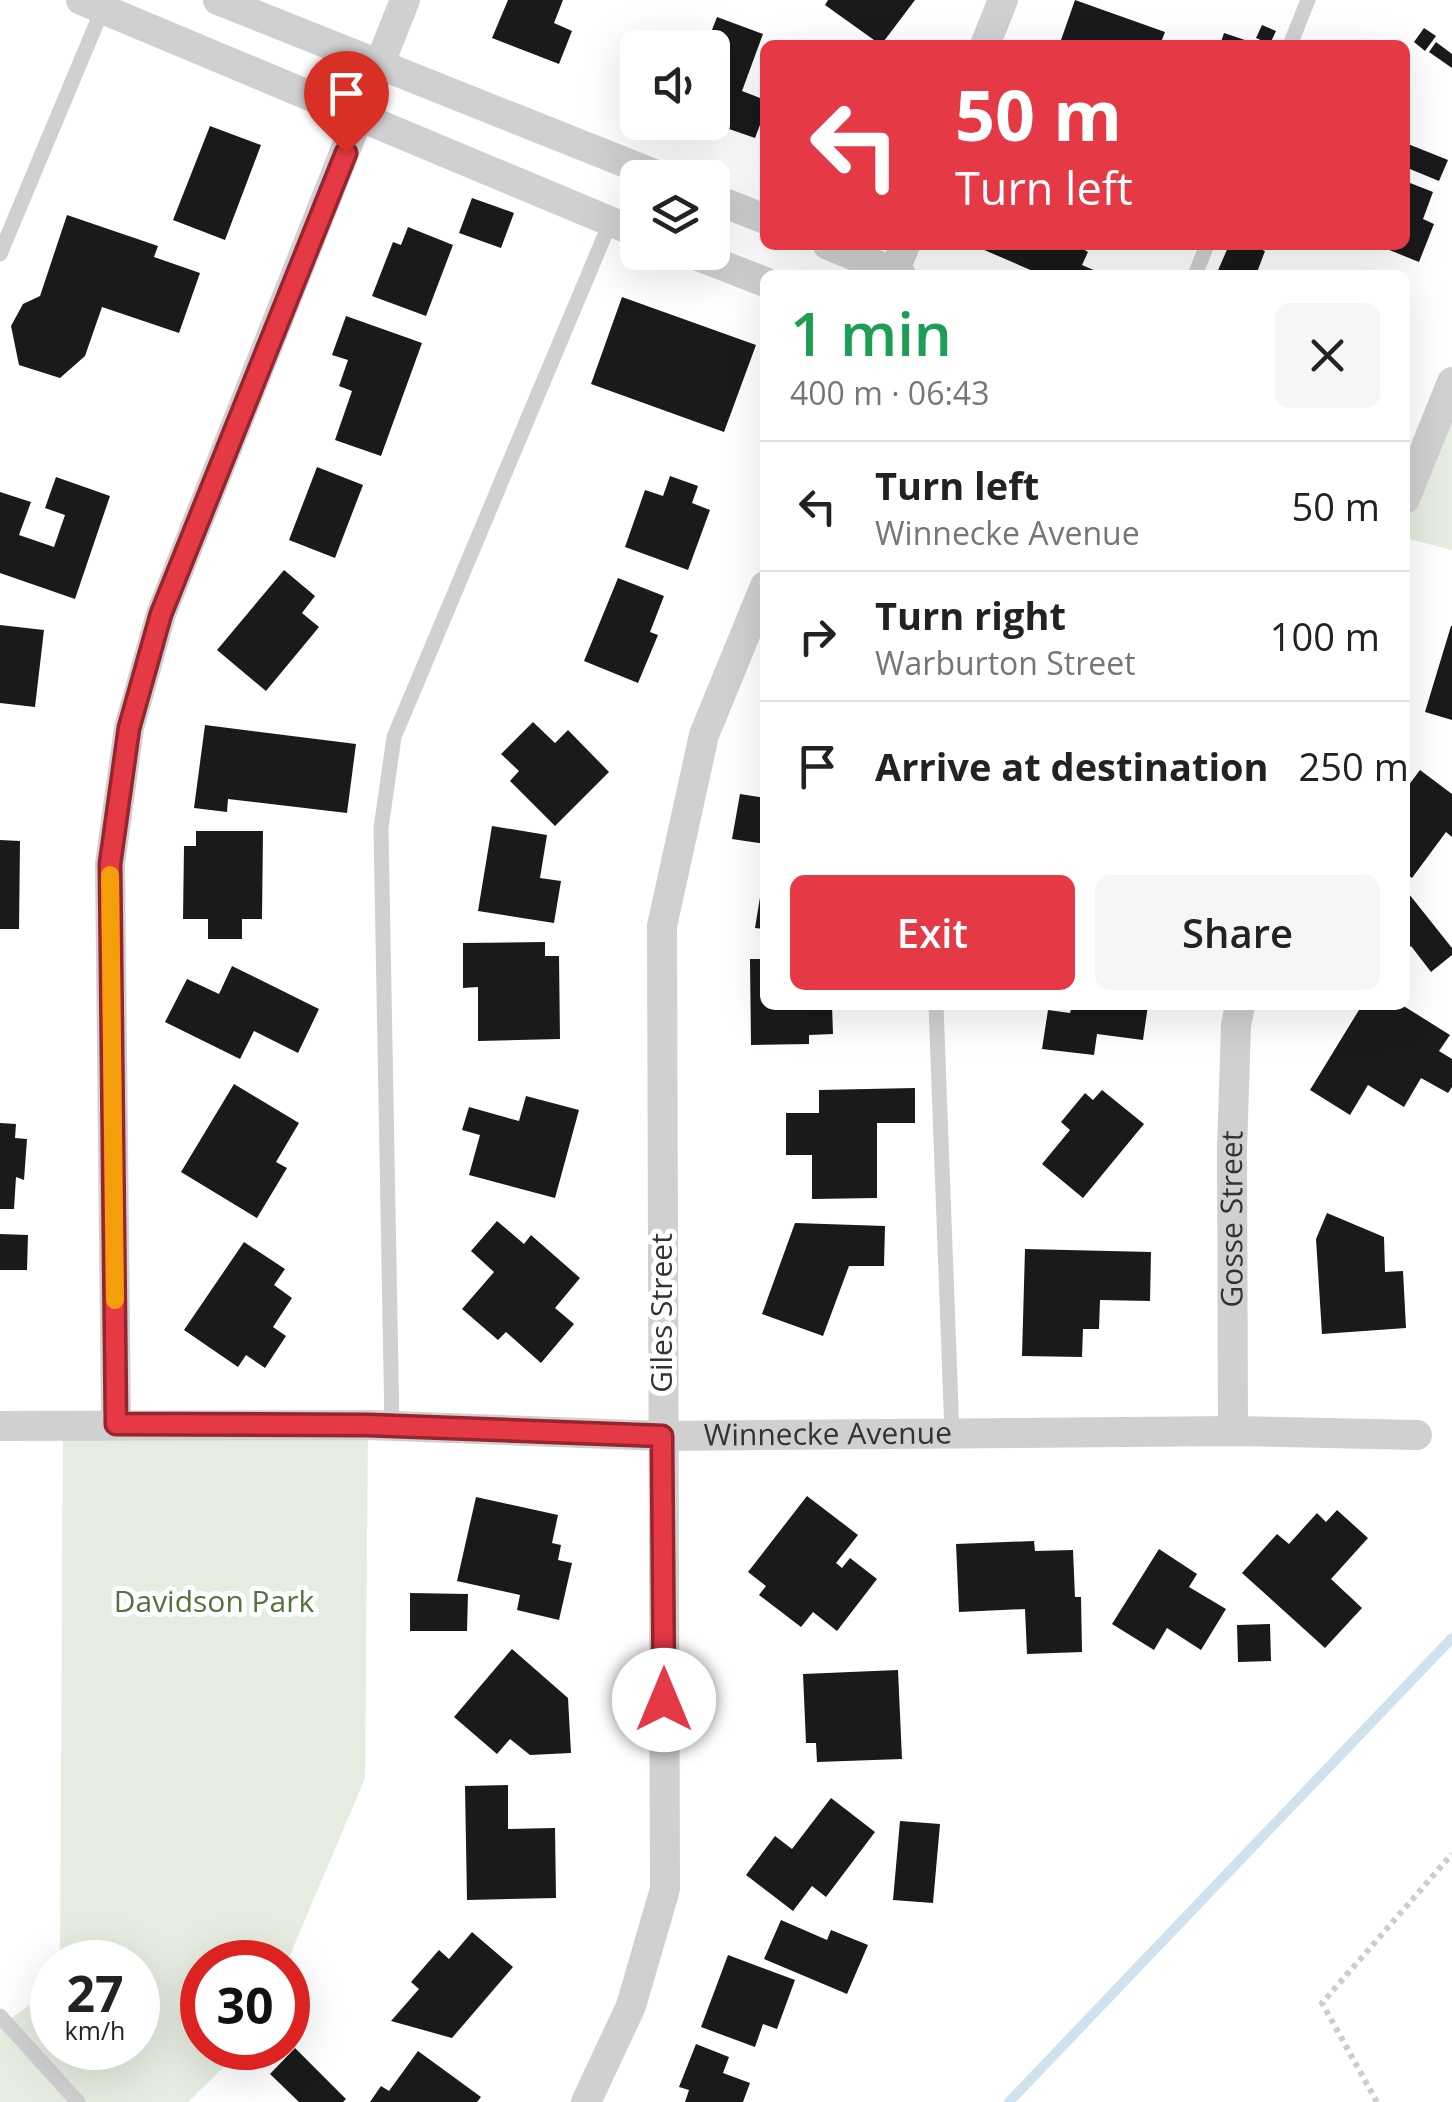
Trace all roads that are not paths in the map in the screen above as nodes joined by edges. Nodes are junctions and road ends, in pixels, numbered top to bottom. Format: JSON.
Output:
{"nodes":[{"id":1,"x":218,"y":0,"type":"edge"},
{"id":2,"x":406,"y":0,"type":"edge"},
{"id":3,"x":1003,"y":0,"type":"edge"},
{"id":4,"x":1308,"y":0,"type":"edge"},
{"id":5,"x":92,"y":4,"type":"edge"},
{"id":6,"x":987,"y":40,"type":"edge"},
{"id":7,"x":1292,"y":40,"type":"edge"},
{"id":8,"x":380,"y":65,"type":"junction"},
{"id":9,"x":360,"y":118,"type":"junction"},
{"id":10,"x":620,"y":160,"type":"edge"},
{"id":11,"x":730,"y":205,"type":"edge"},
{"id":12,"x":760,"y":217,"type":"edge"},
{"id":13,"x":620,"y":226,"type":"edge"},
{"id":14,"x":620,"y":237,"type":"edge"},
{"id":15,"x":844,"y":250,"type":"edge"},
{"id":16,"x":0,"y":254,"type":"edge"},
{"id":17,"x":899,"y":267,"type":"edge"},
{"id":18,"x":730,"y":268,"type":"edge"},
{"id":19,"x":760,"y":280,"type":"edge"},
{"id":20,"x":1452,"y":382,"type":"edge"},
{"id":21,"x":1410,"y":483,"type":"edge"},
{"id":22,"x":760,"y":598,"type":"edge"},
{"id":23,"x":936,"y":1010,"type":"edge"},
{"id":24,"x":1239,"y":1010,"type":"edge"},
{"id":25,"x":116,"y":1424,"type":"junction"},
{"id":26,"x":0,"y":1426,"type":"edge"},
{"id":27,"x":392,"y":1427,"type":"junction"},
{"id":28,"x":1233,"y":1431,"type":"junction"},
{"id":29,"x":952,"y":1434,"type":"junction"},
{"id":30,"x":1418,"y":1435,"type":"dead end"},
{"id":31,"x":662,"y":1436,"type":"junction"},
{"id":32,"x":0,"y":2016,"type":"edge"},
{"id":33,"x":78,"y":2102,"type":"edge"},
{"id":34,"x":586,"y":2102,"type":"edge"}],
"edges":[{"from":1,"to":8,"type":"street"},
{"from":2,"to":8,"type":"street"},
{"from":3,"to":6,"type":"street"},
{"from":4,"to":7,"type":"lane"},
{"from":5,"to":9,"type":"street"},
{"from":5,"to":16,"type":"lane"},
{"from":8,"to":9,"type":"street"},
{"from":8,"to":10,"type":"street"},
{"from":9,"to":13,"type":"street"},
{"from":9,"to":25,"type":"street"},
{"from":11,"to":12,"type":"street"},
{"from":14,"to":27,"type":"lane"},
{"from":15,"to":17,"type":"street"},
{"from":18,"to":19,"type":"street"},
{"from":20,"to":21,"type":"street"},
{"from":22,"to":31,"type":"street","name":"Giles Street"},
{"from":23,"to":29,"type":"lane"},
{"from":24,"to":28,"type":"street","name":"Gosse Street"},
{"from":25,"to":26,"type":"street","name":"Winnecke Avenue"},
{"from":25,"to":27,"type":"street","name":"Winnecke Avenue"},
{"from":27,"to":31,"type":"street","name":"Winnecke Avenue"},
{"from":28,"to":29,"type":"street","name":"Winnecke Avenue"},
{"from":28,"to":30,"type":"street","name":"Winnecke Avenue"},
{"from":29,"to":31,"type":"street","name":"Winnecke Avenue"},
{"from":31,"to":34,"type":"street","name":"Giles Street"},
{"from":32,"to":33,"type":"lane"}]}
